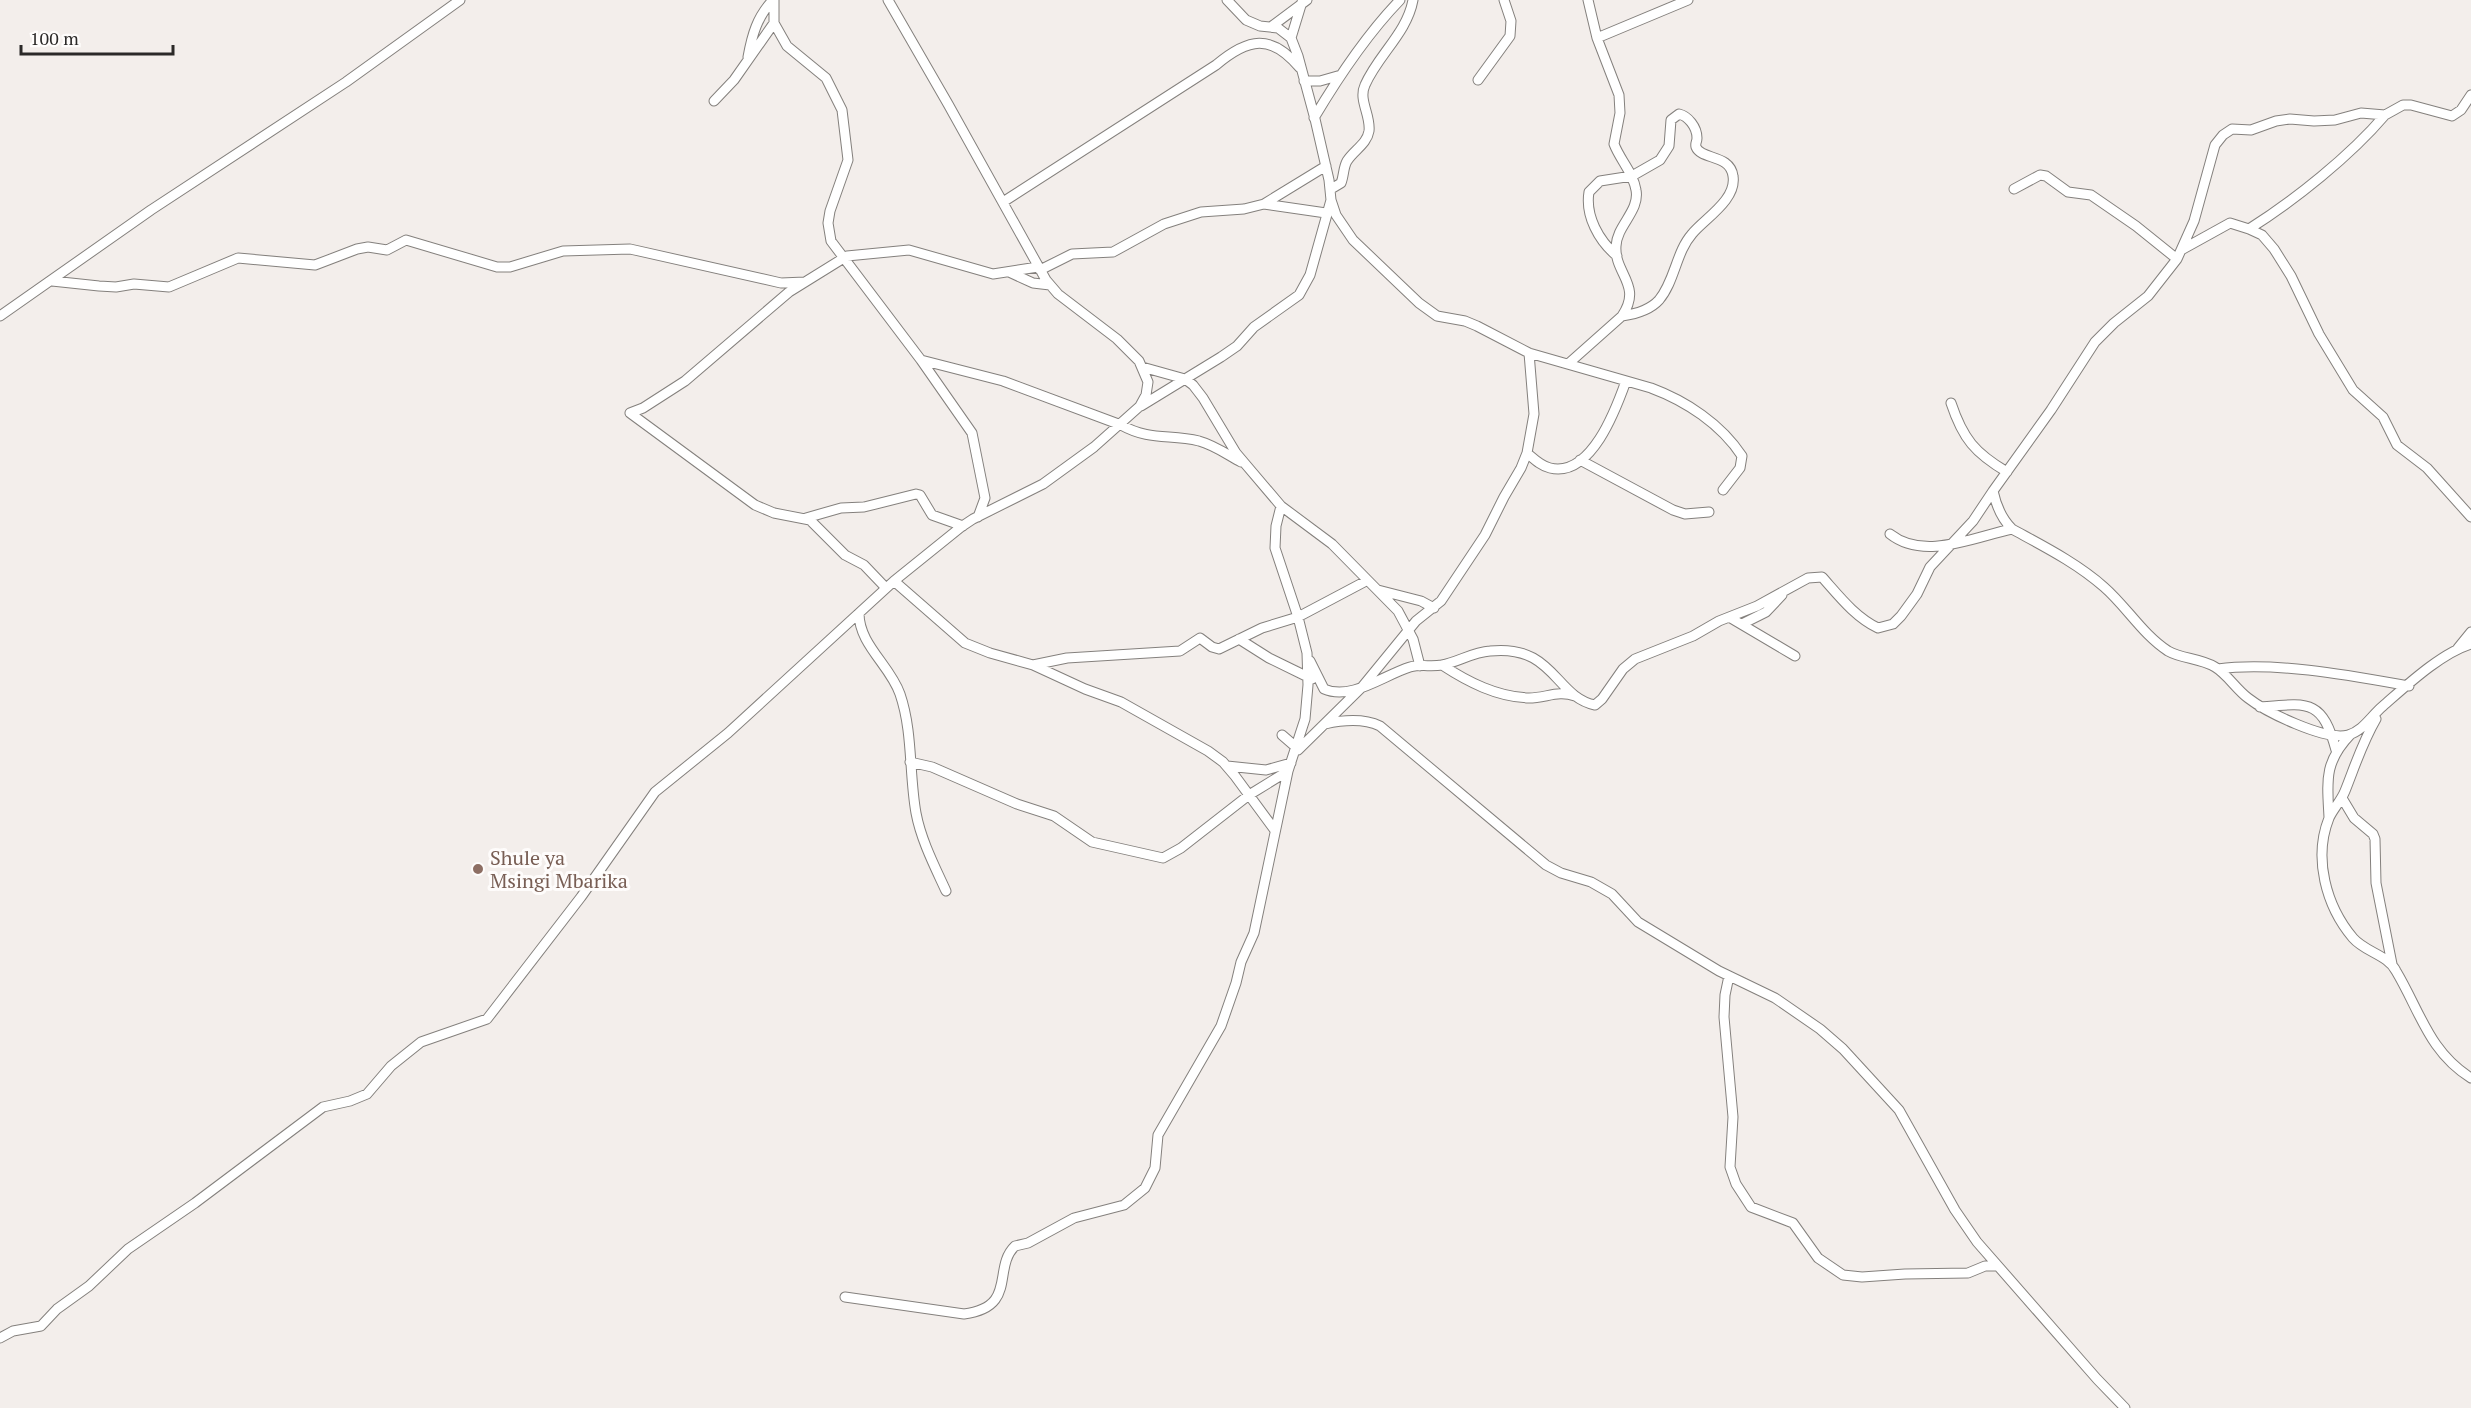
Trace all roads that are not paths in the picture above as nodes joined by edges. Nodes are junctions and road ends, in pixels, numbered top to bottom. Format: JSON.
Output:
{"nodes":[{"id":1,"x":460,"y":0,"type":"edge"},
{"id":2,"x":773,"y":0,"type":"edge"},
{"id":3,"x":888,"y":0,"type":"edge"},
{"id":4,"x":1227,"y":0,"type":"edge"},
{"id":5,"x":1400,"y":0,"type":"edge"},
{"id":6,"x":1413,"y":0,"type":"edge"},
{"id":7,"x":1504,"y":0,"type":"edge"},
{"id":8,"x":1588,"y":0,"type":"edge"},
{"id":9,"x":1688,"y":0,"type":"edge"},
{"id":10,"x":1304,"y":1,"type":"edge"},
{"id":11,"x":774,"y":23,"type":"junction"},
{"id":12,"x":1272,"y":26,"type":"junction"},
{"id":13,"x":1291,"y":38,"type":"junction"},
{"id":14,"x":1597,"y":38,"type":"junction"},
{"id":15,"x":746,"y":62,"type":"junction"},
{"id":16,"x":1301,"y":70,"type":"junction"},
{"id":17,"x":1341,"y":75,"type":"junction"},
{"id":18,"x":1478,"y":80,"type":"dead end"},
{"id":19,"x":1304,"y":81,"type":"junction"},
{"id":20,"x":2471,"y":95,"type":"edge"},
{"id":21,"x":714,"y":101,"type":"dead end"},
{"id":22,"x":2385,"y":115,"type":"junction"},
{"id":23,"x":1314,"y":118,"type":"junction"},
{"id":24,"x":1326,"y":166,"type":"junction"},
{"id":25,"x":1632,"y":176,"type":"junction"},
{"id":26,"x":2014,"y":189,"type":"dead end"},
{"id":27,"x":1331,"y":194,"type":"junction"},
{"id":28,"x":1003,"y":202,"type":"junction"},
{"id":29,"x":1263,"y":204,"type":"junction"},
{"id":30,"x":1326,"y":213,"type":"junction"},
{"id":31,"x":2249,"y":229,"type":"junction"},
{"id":32,"x":2183,"y":249,"type":"junction"},
{"id":33,"x":1617,"y":256,"type":"junction"},
{"id":34,"x":843,"y":258,"type":"junction"},
{"id":35,"x":2177,"y":259,"type":"junction"},
{"id":36,"x":1039,"y":269,"type":"junction"},
{"id":37,"x":1009,"y":272,"type":"junction"},
{"id":38,"x":52,"y":281,"type":"junction"},
{"id":39,"x":805,"y":282,"type":"junction"},
{"id":40,"x":1050,"y":285,"type":"junction"},
{"id":41,"x":0,"y":316,"type":"edge"},
{"id":42,"x":1622,"y":316,"type":"junction"},
{"id":43,"x":1529,"y":353,"type":"junction"},
{"id":44,"x":921,"y":360,"type":"junction"},
{"id":45,"x":1568,"y":363,"type":"junction"},
{"id":46,"x":1142,"y":367,"type":"junction"},
{"id":47,"x":1185,"y":379,"type":"junction"},
{"id":48,"x":1626,"y":381,"type":"junction"},
{"id":49,"x":1951,"y":403,"type":"dead end"},
{"id":50,"x":1140,"y":406,"type":"junction"},
{"id":51,"x":1121,"y":425,"type":"junction"},
{"id":52,"x":1527,"y":453,"type":"junction"},
{"id":53,"x":1580,"y":460,"type":"junction"},
{"id":54,"x":1248,"y":467,"type":"junction"},
{"id":55,"x":2007,"y":472,"type":"junction"},
{"id":56,"x":1723,"y":490,"type":"dead end"},
{"id":57,"x":1993,"y":491,"type":"junction"},
{"id":58,"x":1281,"y":506,"type":"junction"},
{"id":59,"x":1709,"y":512,"type":"dead end"},
{"id":60,"x":978,"y":517,"type":"junction"},
{"id":61,"x":2471,"y":517,"type":"edge"},
{"id":62,"x":806,"y":518,"type":"junction"},
{"id":63,"x":963,"y":526,"type":"junction"},
{"id":64,"x":2012,"y":529,"type":"junction"},
{"id":65,"x":1890,"y":534,"type":"dead end"},
{"id":66,"x":1952,"y":544,"type":"junction"},
{"id":67,"x":894,"y":581,"type":"junction"},
{"id":68,"x":1362,"y":583,"type":"junction"},
{"id":69,"x":886,"y":588,"type":"junction"},
{"id":70,"x":1377,"y":590,"type":"junction"},
{"id":71,"x":1785,"y":590,"type":"junction"},
{"id":72,"x":1434,"y":608,"type":"junction"},
{"id":73,"x":859,"y":613,"type":"junction"},
{"id":74,"x":1298,"y":617,"type":"junction"},
{"id":75,"x":1729,"y":617,"type":"junction"},
{"id":76,"x":1742,"y":624,"type":"junction"},
{"id":77,"x":1409,"y":630,"type":"junction"},
{"id":78,"x":2471,"y":632,"type":"edge"},
{"id":79,"x":1239,"y":639,"type":"junction"},
{"id":80,"x":2471,"y":644,"type":"edge"},
{"id":81,"x":2458,"y":648,"type":"junction"},
{"id":82,"x":1307,"y":653,"type":"junction"},
{"id":83,"x":1795,"y":656,"type":"dead end"},
{"id":84,"x":1442,"y":665,"type":"junction"},
{"id":85,"x":1033,"y":666,"type":"junction"},
{"id":86,"x":1420,"y":666,"type":"junction"},
{"id":87,"x":2218,"y":669,"type":"junction"},
{"id":88,"x":1308,"y":676,"type":"junction"},
{"id":89,"x":2409,"y":686,"type":"junction"},
{"id":90,"x":1362,"y":687,"type":"junction"},
{"id":91,"x":1324,"y":689,"type":"junction"},
{"id":92,"x":1579,"y":697,"type":"junction"},
{"id":93,"x":2382,"y":706,"type":"junction"},
{"id":94,"x":2259,"y":707,"type":"junction"},
{"id":95,"x":1338,"y":711,"type":"junction"},
{"id":96,"x":1345,"y":720,"type":"junction"},
{"id":97,"x":1325,"y":724,"type":"junction"},
{"id":98,"x":2351,"y":734,"type":"junction"},
{"id":99,"x":1282,"y":735,"type":"dead end"},
{"id":100,"x":2333,"y":736,"type":"junction"},
{"id":101,"x":1297,"y":750,"type":"junction"},
{"id":102,"x":2336,"y":750,"type":"junction"},
{"id":103,"x":910,"y":762,"type":"junction"},
{"id":104,"x":1227,"y":766,"type":"junction"},
{"id":105,"x":1289,"y":767,"type":"junction"},
{"id":106,"x":1249,"y":795,"type":"junction"},
{"id":107,"x":2342,"y":798,"type":"junction"},
{"id":108,"x":2329,"y":817,"type":"junction"},
{"id":109,"x":1274,"y":829,"type":"junction"},
{"id":110,"x":945,"y":891,"type":"dead end"},
{"id":111,"x":2392,"y":964,"type":"junction"},
{"id":112,"x":1729,"y":976,"type":"junction"},
{"id":113,"x":2471,"y":1078,"type":"edge"},
{"id":114,"x":1998,"y":1266,"type":"junction"},
{"id":115,"x":845,"y":1297,"type":"dead end"},
{"id":116,"x":0,"y":1338,"type":"edge"},
{"id":117,"x":2125,"y":1408,"type":"edge"}],
"edges":[{"from":1,"to":38,"type":"street"},
{"from":2,"to":11,"type":"street"},
{"from":2,"to":15,"type":"street"},
{"from":3,"to":28,"type":"street"},
{"from":4,"to":12,"type":"street"},
{"from":5,"to":17,"type":"street"},
{"from":6,"to":27,"type":"street"},
{"from":7,"to":18,"type":"street"},
{"from":8,"to":14,"type":"street"},
{"from":9,"to":14,"type":"street"},
{"from":10,"to":12,"type":"street"},
{"from":10,"to":13,"type":"street"},
{"from":11,"to":15,"type":"street"},
{"from":11,"to":34,"type":"street"},
{"from":12,"to":13,"type":"street"},
{"from":13,"to":16,"type":"street"},
{"from":14,"to":25,"type":"street"},
{"from":15,"to":21,"type":"street"},
{"from":16,"to":19,"type":"street"},
{"from":16,"to":28,"type":"street"},
{"from":17,"to":19,"type":"street"},
{"from":17,"to":23,"type":"street"},
{"from":19,"to":23,"type":"street"},
{"from":20,"to":22,"type":"street"},
{"from":22,"to":31,"type":"street"},
{"from":22,"to":32,"type":"street"},
{"from":23,"to":24,"type":"street"},
{"from":24,"to":27,"type":"street"},
{"from":24,"to":29,"type":"street"},
{"from":25,"to":33,"type":"street"},
{"from":25,"to":33,"type":"street"},
{"from":25,"to":42,"type":"street"},
{"from":26,"to":35,"type":"street"},
{"from":27,"to":30,"type":"street"},
{"from":27,"to":43,"type":"street"},
{"from":28,"to":36,"type":"street"},
{"from":29,"to":30,"type":"street"},
{"from":29,"to":36,"type":"street"},
{"from":30,"to":47,"type":"street"},
{"from":31,"to":32,"type":"street"},
{"from":31,"to":61,"type":"street"},
{"from":32,"to":35,"type":"street"},
{"from":33,"to":42,"type":"street"},
{"from":34,"to":37,"type":"street"},
{"from":34,"to":39,"type":"street"},
{"from":34,"to":44,"type":"street"},
{"from":35,"to":55,"type":"street"},
{"from":36,"to":37,"type":"street"},
{"from":36,"to":40,"type":"street"},
{"from":37,"to":40,"type":"street"},
{"from":38,"to":39,"type":"street"},
{"from":38,"to":41,"type":"street"},
{"from":39,"to":62,"type":"street"},
{"from":40,"to":46,"type":"street"},
{"from":42,"to":45,"type":"street"},
{"from":43,"to":45,"type":"street"},
{"from":43,"to":52,"type":"street"},
{"from":44,"to":51,"type":"street"},
{"from":44,"to":60,"type":"street"},
{"from":45,"to":48,"type":"street"},
{"from":46,"to":47,"type":"street"},
{"from":46,"to":50,"type":"street"},
{"from":47,"to":50,"type":"street"},
{"from":47,"to":54,"type":"street"},
{"from":48,"to":53,"type":"street"},
{"from":48,"to":56,"type":"street"},
{"from":49,"to":55,"type":"street"},
{"from":50,"to":51,"type":"street"},
{"from":51,"to":54,"type":"street"},
{"from":51,"to":60,"type":"street"},
{"from":52,"to":53,"type":"street"},
{"from":52,"to":72,"type":"street"},
{"from":53,"to":59,"type":"street"},
{"from":54,"to":58,"type":"street"},
{"from":55,"to":57,"type":"street"},
{"from":57,"to":64,"type":"street"},
{"from":57,"to":66,"type":"street"},
{"from":58,"to":68,"type":"street"},
{"from":58,"to":74,"type":"street"},
{"from":60,"to":63,"type":"street"},
{"from":62,"to":63,"type":"street"},
{"from":62,"to":69,"type":"street"},
{"from":63,"to":67,"type":"street"},
{"from":64,"to":66,"type":"street"},
{"from":64,"to":87,"type":"street"},
{"from":65,"to":66,"type":"street"},
{"from":66,"to":71,"type":"street"},
{"from":67,"to":69,"type":"street"},
{"from":67,"to":85,"type":"street"},
{"from":68,"to":70,"type":"street"},
{"from":68,"to":74,"type":"street"},
{"from":69,"to":73,"type":"street"},
{"from":70,"to":72,"type":"street"},
{"from":70,"to":77,"type":"street"},
{"from":71,"to":75,"type":"street"},
{"from":71,"to":76,"type":"street"},
{"from":72,"to":77,"type":"street"},
{"from":73,"to":103,"type":"street"},
{"from":73,"to":116,"type":"street"},
{"from":74,"to":79,"type":"street"},
{"from":74,"to":82,"type":"street"},
{"from":75,"to":76,"type":"street"},
{"from":75,"to":92,"type":"street"},
{"from":76,"to":83,"type":"street"},
{"from":77,"to":86,"type":"street"},
{"from":77,"to":90,"type":"street"},
{"from":78,"to":81,"type":"street"},
{"from":79,"to":85,"type":"street"},
{"from":79,"to":88,"type":"street"},
{"from":80,"to":81,"type":"street"},
{"from":81,"to":89,"type":"street"},
{"from":82,"to":88,"type":"street"},
{"from":82,"to":91,"type":"street"},
{"from":84,"to":86,"type":"street"},
{"from":84,"to":92,"type":"street"},
{"from":84,"to":92,"type":"street"},
{"from":85,"to":104,"type":"street"},
{"from":86,"to":90,"type":"street"},
{"from":87,"to":89,"type":"street"},
{"from":87,"to":94,"type":"street"},
{"from":88,"to":91,"type":"street"},
{"from":88,"to":101,"type":"street"},
{"from":89,"to":93,"type":"street"},
{"from":90,"to":91,"type":"street"},
{"from":90,"to":95,"type":"street"},
{"from":91,"to":95,"type":"street"},
{"from":93,"to":98,"type":"street"},
{"from":93,"to":107,"type":"street"},
{"from":94,"to":100,"type":"street"},
{"from":94,"to":100,"type":"street"},
{"from":95,"to":96,"type":"street"},
{"from":95,"to":97,"type":"street"},
{"from":96,"to":97,"type":"street"},
{"from":96,"to":112,"type":"street"},
{"from":97,"to":101,"type":"street"},
{"from":98,"to":100,"type":"street"},
{"from":98,"to":102,"type":"street"},
{"from":99,"to":101,"type":"street"},
{"from":100,"to":102,"type":"street"},
{"from":101,"to":105,"type":"street"},
{"from":102,"to":108,"type":"street"},
{"from":103,"to":106,"type":"street"},
{"from":103,"to":110,"type":"street"},
{"from":104,"to":105,"type":"street"},
{"from":104,"to":106,"type":"street"},
{"from":105,"to":106,"type":"street"},
{"from":105,"to":109,"type":"street"},
{"from":106,"to":109,"type":"street"},
{"from":107,"to":108,"type":"street"},
{"from":107,"to":111,"type":"street"},
{"from":108,"to":111,"type":"street"},
{"from":109,"to":115,"type":"street"},
{"from":111,"to":113,"type":"street"},
{"from":112,"to":114,"type":"street"},
{"from":112,"to":114,"type":"street"},
{"from":114,"to":117,"type":"street"}]}
